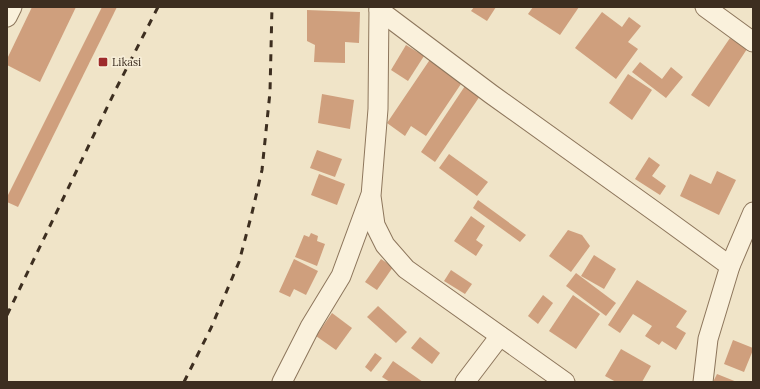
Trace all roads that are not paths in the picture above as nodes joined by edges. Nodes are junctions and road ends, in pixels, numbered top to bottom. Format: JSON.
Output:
{"nodes":[{"id":1,"x":705,"y":7,"type":"edge"},
{"id":2,"x":379,"y":9,"type":"edge"},
{"id":3,"x":753,"y":42,"type":"edge"},
{"id":4,"x":371,"y":196,"type":"junction"},
{"id":5,"x":753,"y":212,"type":"edge"},
{"id":6,"x":730,"y":266,"type":"junction"},
{"id":7,"x":500,"y":336,"type":"junction"},
{"id":8,"x":282,"y":382,"type":"edge"},
{"id":9,"x":465,"y":382,"type":"edge"},
{"id":10,"x":565,"y":382,"type":"edge"},
{"id":11,"x":703,"y":382,"type":"edge"}],
"edges":[{"from":1,"to":3,"type":"street"},
{"from":2,"to":4,"type":"street"},
{"from":2,"to":6,"type":"street"},
{"from":4,"to":7,"type":"street"},
{"from":4,"to":8,"type":"street"},
{"from":5,"to":6,"type":"street"},
{"from":6,"to":11,"type":"street"},
{"from":7,"to":9,"type":"street"},
{"from":7,"to":10,"type":"street"}]}
